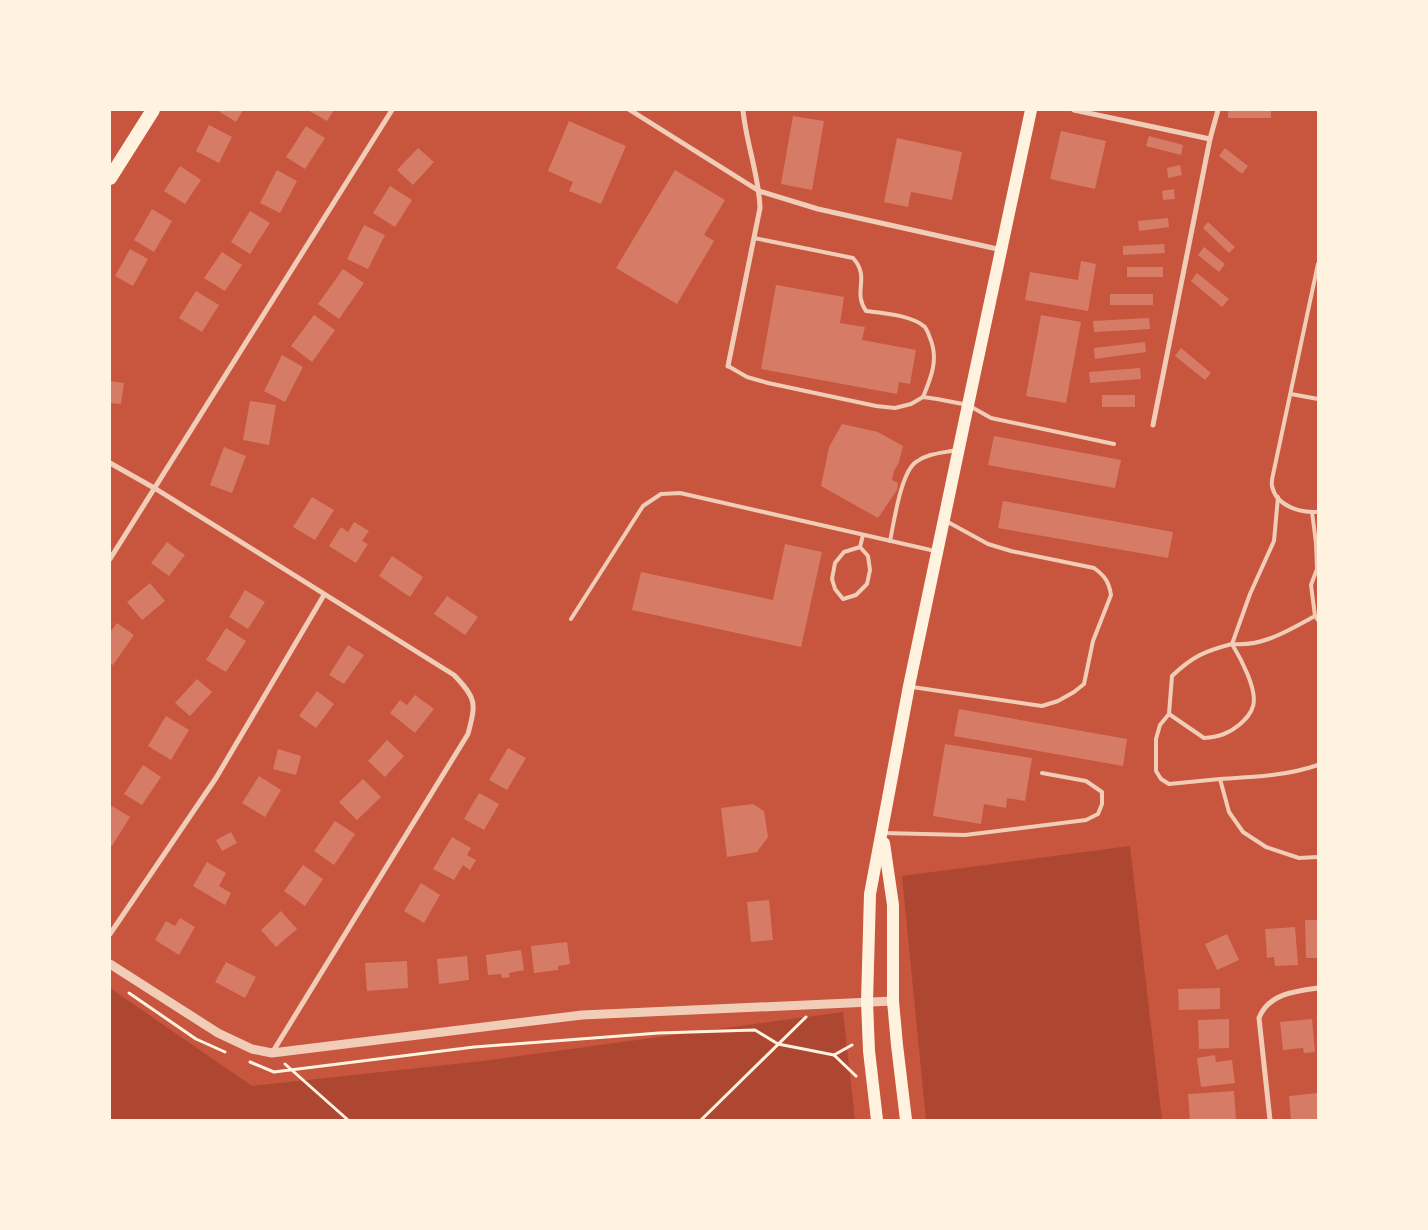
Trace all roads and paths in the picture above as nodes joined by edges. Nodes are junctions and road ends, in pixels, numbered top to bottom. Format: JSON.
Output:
{"nodes":[{"id":1,"x":153,"y":110,"type":"edge"},
{"id":2,"x":392,"y":110,"type":"edge"},
{"id":3,"x":630,"y":110,"type":"edge"},
{"id":4,"x":743,"y":110,"type":"edge"},
{"id":5,"x":1031,"y":110,"type":"edge"},
{"id":6,"x":1074,"y":110,"type":"edge"},
{"id":7,"x":1218,"y":110,"type":"edge"},
{"id":8,"x":1210,"y":139,"type":"junction"},
{"id":9,"x":110,"y":178,"type":"edge"},
{"id":10,"x":759,"y":191,"type":"junction"},
{"id":11,"x":754,"y":238,"type":"junction"},
{"id":12,"x":1002,"y":250,"type":"junction"},
{"id":13,"x":1318,"y":264,"type":"edge"},
{"id":14,"x":728,"y":366,"type":"joint"},
{"id":15,"x":1291,"y":394,"type":"junction"},
{"id":16,"x":923,"y":397,"type":"junction"},
{"id":17,"x":1318,"y":399,"type":"edge"},
{"id":18,"x":968,"y":405,"type":"junction"},
{"id":19,"x":1153,"y":425,"type":"dead end"},
{"id":20,"x":1114,"y":444,"type":"dead end"},
{"id":21,"x":958,"y":450,"type":"junction"},
{"id":22,"x":110,"y":463,"type":"edge"},
{"id":23,"x":156,"y":489,"type":"junction"},
{"id":24,"x":1278,"y":497,"type":"junction"},
{"id":25,"x":1312,"y":512,"type":"junction"},
{"id":26,"x":1318,"y":512,"type":"edge"},
{"id":27,"x":944,"y":519,"type":"junction"},
{"id":28,"x":863,"y":535,"type":"junction"},
{"id":29,"x":890,"y":541,"type":"junction"},
{"id":30,"x":860,"y":547,"type":"junction"},
{"id":31,"x":938,"y":552,"type":"junction"},
{"id":32,"x":110,"y":559,"type":"edge"},
{"id":33,"x":324,"y":595,"type":"junction"},
{"id":34,"x":1317,"y":618,"type":"edge"},
{"id":35,"x":571,"y":619,"type":"dead end"},
{"id":36,"x":1232,"y":644,"type":"junction"},
{"id":37,"x":909,"y":686,"type":"junction"},
{"id":38,"x":1169,"y":714,"type":"junction"},
{"id":39,"x":1318,"y":765,"type":"edge"},
{"id":40,"x":1042,"y":773,"type":"dead end"},
{"id":41,"x":1220,"y":779,"type":"junction"},
{"id":42,"x":883,"y":833,"type":"junction"},
{"id":43,"x":1318,"y":857,"type":"edge"},
{"id":44,"x":110,"y":934,"type":"edge"},
{"id":45,"x":110,"y":964,"type":"edge"},
{"id":46,"x":1318,"y":988,"type":"edge"},
{"id":47,"x":893,"y":1000,"type":"junction"},
{"id":48,"x":867,"y":1002,"type":"junction"},
{"id":49,"x":819,"y":1004,"type":"junction"},
{"id":50,"x":778,"y":1044,"type":"junction"},
{"id":51,"x":852,"y":1045,"type":"dead end"},
{"id":52,"x":272,"y":1053,"type":"junction"},
{"id":53,"x":834,"y":1055,"type":"junction"},
{"id":54,"x":856,"y":1076,"type":"dead end"},
{"id":55,"x":348,"y":1120,"type":"edge"},
{"id":56,"x":701,"y":1120,"type":"edge"},
{"id":57,"x":876,"y":1120,"type":"edge"},
{"id":58,"x":906,"y":1120,"type":"edge"},
{"id":59,"x":1270,"y":1120,"type":"edge"}],
"edges":[{"from":1,"to":9,"type":"highway"},
{"from":2,"to":23,"type":"street"},
{"from":3,"to":10,"type":"street"},
{"from":4,"to":10,"type":"street"},
{"from":5,"to":12,"type":"main road"},
{"from":6,"to":8,"type":"street"},
{"from":7,"to":8,"type":"street"},
{"from":8,"to":19,"type":"street"},
{"from":10,"to":11,"type":"street"},
{"from":10,"to":12,"type":"street"},
{"from":11,"to":14,"type":"street"},
{"from":11,"to":16,"type":"lane"},
{"from":12,"to":18,"type":"main road"},
{"from":13,"to":15,"type":"lane"},
{"from":14,"to":16,"type":"lane"},
{"from":15,"to":17,"type":"lane"},
{"from":15,"to":24,"type":"lane"},
{"from":16,"to":18,"type":"lane"},
{"from":18,"to":20,"type":"lane"},
{"from":18,"to":21,"type":"main road"},
{"from":21,"to":27,"type":"main road"},
{"from":21,"to":29,"type":"lane"},
{"from":22,"to":23,"type":"street"},
{"from":23,"to":32,"type":"street"},
{"from":23,"to":33,"type":"street"},
{"from":24,"to":25,"type":"lane"},
{"from":24,"to":36,"type":"lane"},
{"from":25,"to":26,"type":"lane"},
{"from":25,"to":34,"type":"lane"},
{"from":27,"to":31,"type":"main road"},
{"from":27,"to":37,"type":"lane"},
{"from":28,"to":29,"type":"lane"},
{"from":28,"to":30,"type":"lane"},
{"from":28,"to":35,"type":"lane"},
{"from":29,"to":31,"type":"lane"},
{"from":30,"to":30,"type":"lane"},
{"from":31,"to":37,"type":"main road"},
{"from":33,"to":44,"type":"street"},
{"from":33,"to":52,"type":"street"},
{"from":34,"to":36,"type":"lane"},
{"from":36,"to":38,"type":"lane"},
{"from":36,"to":38,"type":"lane"},
{"from":37,"to":42,"type":"main road"},
{"from":38,"to":41,"type":"lane"},
{"from":39,"to":41,"type":"lane"},
{"from":40,"to":42,"type":"lane"},
{"from":41,"to":43,"type":"lane"},
{"from":42,"to":47,"type":"main road"},
{"from":42,"to":48,"type":"main road"},
{"from":45,"to":52,"type":"street"},
{"from":46,"to":59,"type":"street"},
{"from":47,"to":48,"type":"street"},
{"from":47,"to":58,"type":"main road"},
{"from":48,"to":49,"type":"street"},
{"from":48,"to":57,"type":"main road"},
{"from":49,"to":50,"type":"path"},
{"from":49,"to":52,"type":"street"},
{"from":50,"to":53,"type":"path"},
{"from":50,"to":56,"type":"path"},
{"from":51,"to":53,"type":"path"},
{"from":52,"to":55,"type":"path"},
{"from":53,"to":54,"type":"path"}]}
